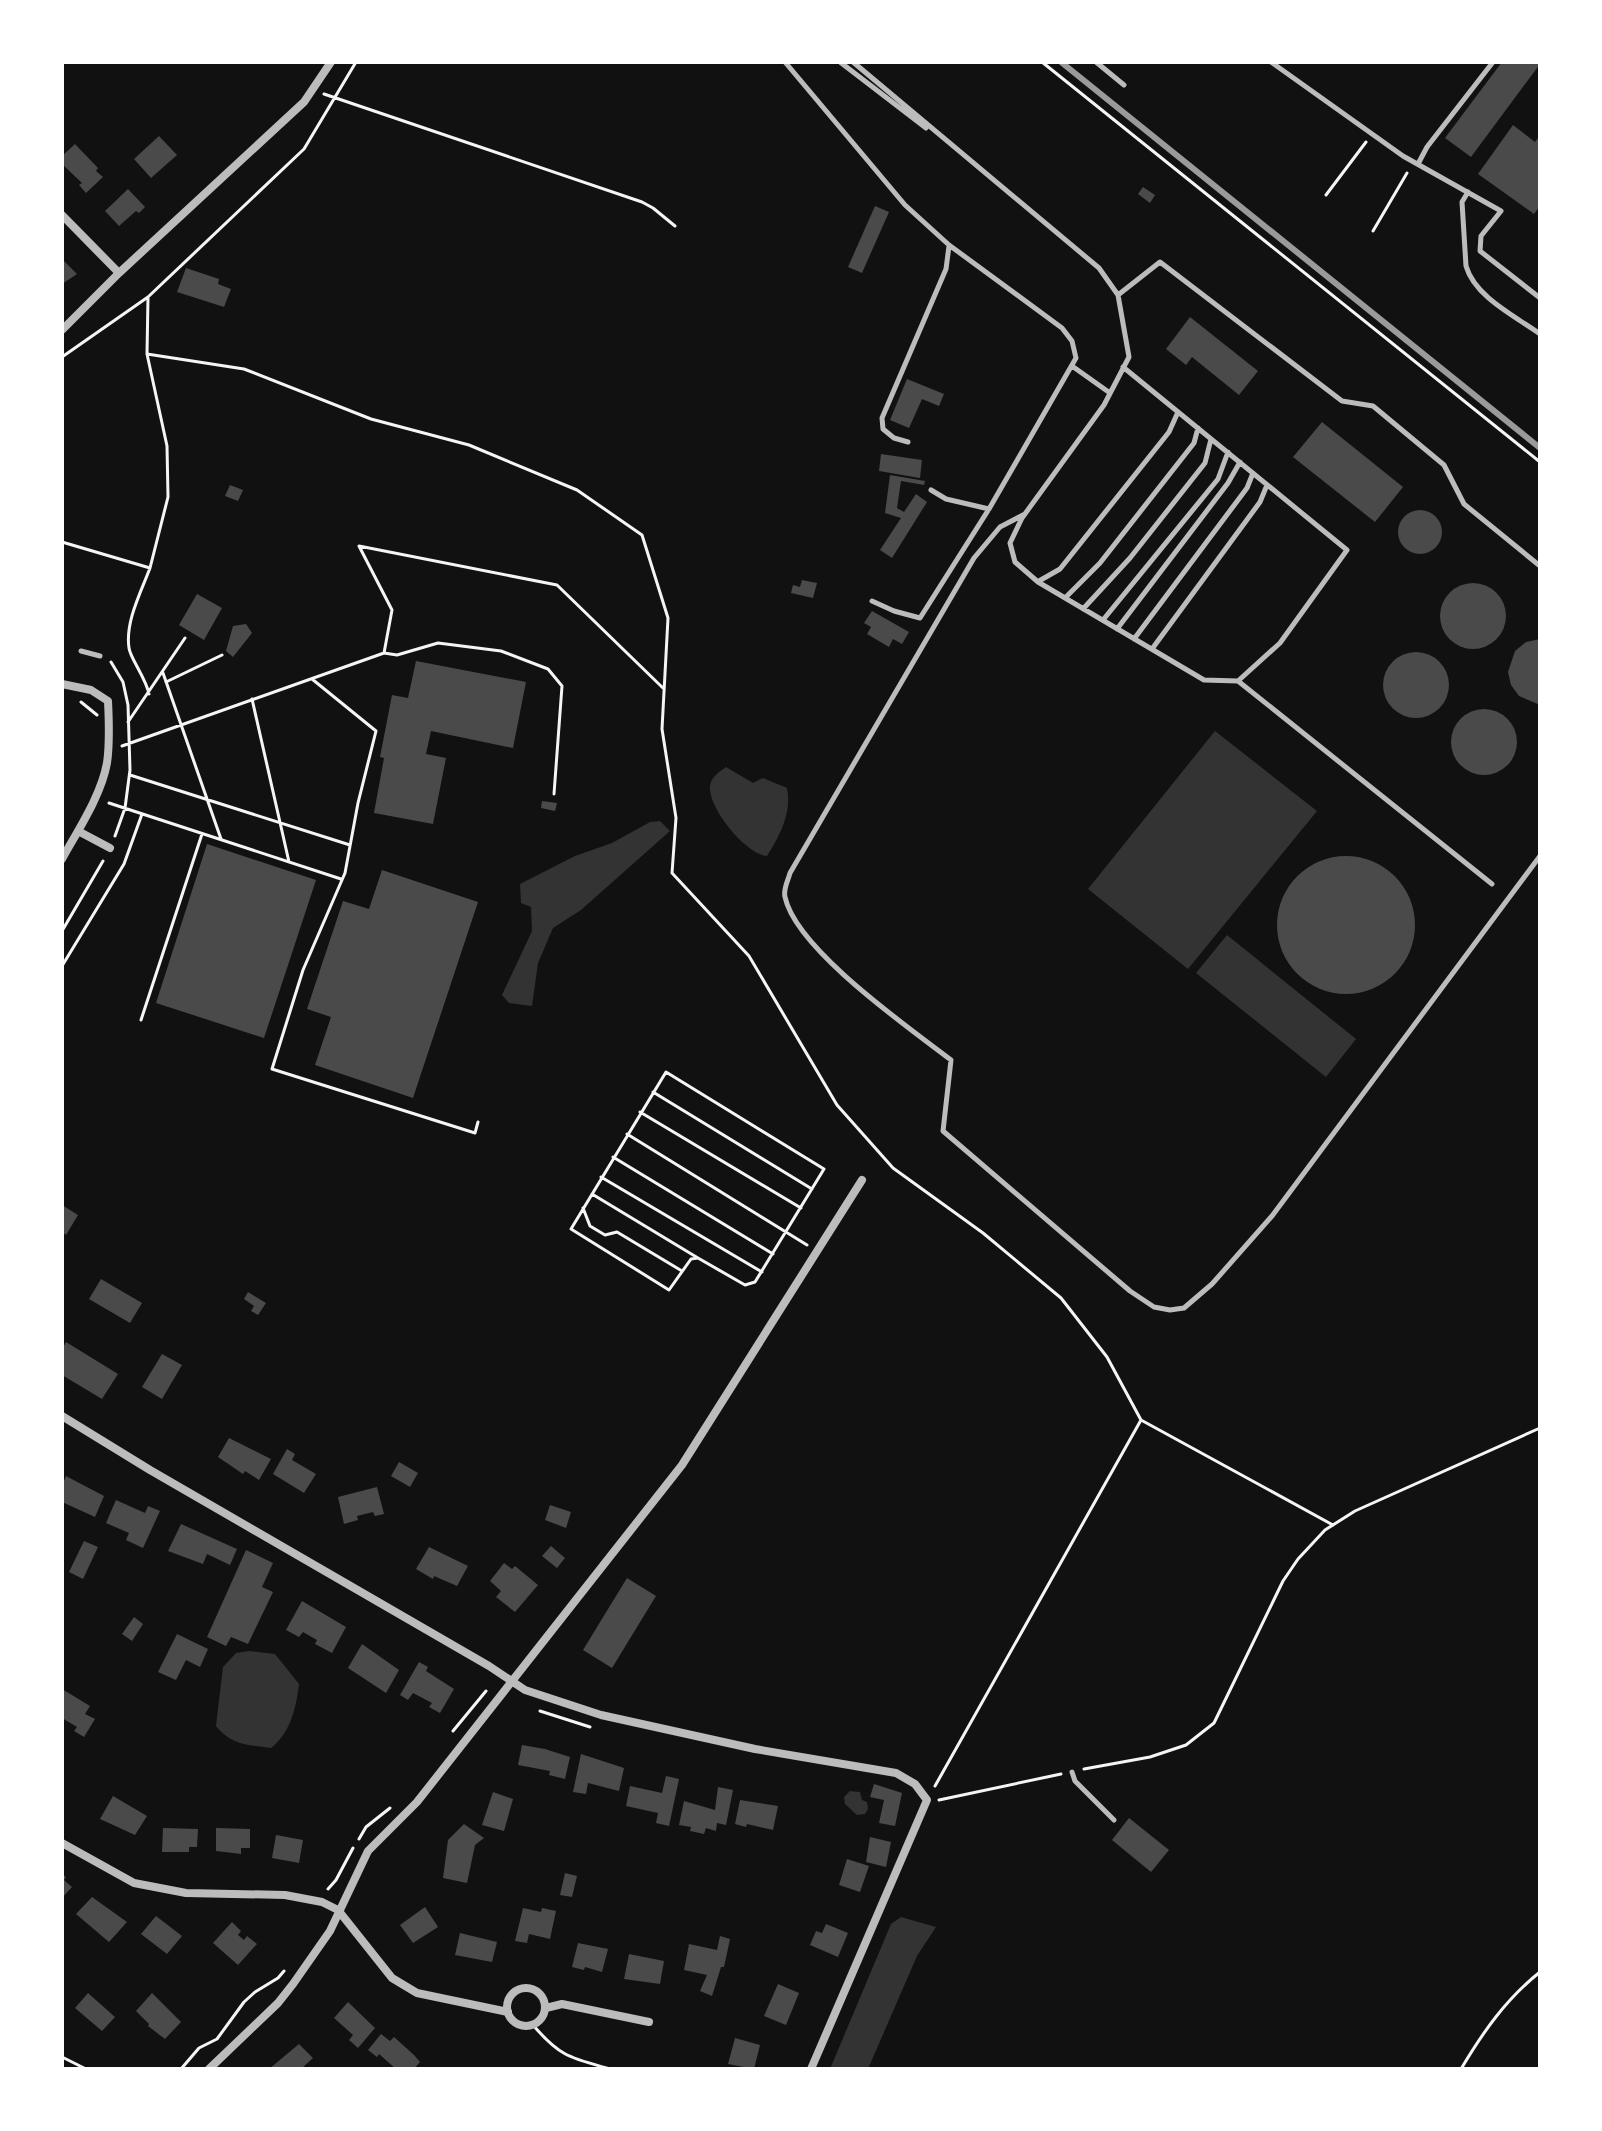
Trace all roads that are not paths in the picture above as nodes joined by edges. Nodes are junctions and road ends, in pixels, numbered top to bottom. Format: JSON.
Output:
{"nodes":[{"id":1,"x":331,"y":62,"type":"edge"},
{"id":2,"x":785,"y":62,"type":"edge"},
{"id":3,"x":840,"y":62,"type":"edge"},
{"id":4,"x":853,"y":62,"type":"edge"},
{"id":5,"x":1096,"y":62,"type":"edge"},
{"id":6,"x":1271,"y":62,"type":"edge"},
{"id":7,"x":1493,"y":62,"type":"edge"},
{"id":8,"x":1124,"y":85,"type":"dead end"},
{"id":9,"x":1418,"y":164,"type":"junction"},
{"id":10,"x":978,"y":167,"type":"junction"},
{"id":11,"x":1468,"y":192,"type":"junction"},
{"id":12,"x":62,"y":215,"type":"edge"},
{"id":13,"x":949,"y":245,"type":"junction"},
{"id":14,"x":119,"y":273,"type":"junction"},
{"id":15,"x":1118,"y":295,"type":"junction"},
{"id":16,"x":1540,"y":298,"type":"edge"},
{"id":17,"x":62,"y":330,"type":"edge"},
{"id":18,"x":1540,"y":334,"type":"edge"},
{"id":19,"x":1072,"y":366,"type":"junction"},
{"id":20,"x":1123,"y":367,"type":"junction"},
{"id":21,"x":1110,"y":393,"type":"junction"},
{"id":22,"x":1178,"y":412,"type":"junction"},
{"id":23,"x":1198,"y":428,"type":"junction"},
{"id":24,"x":1211,"y":439,"type":"junction"},
{"id":25,"x":908,"y":442,"type":"dead end"},
{"id":26,"x":1228,"y":452,"type":"junction"},
{"id":27,"x":1240,"y":462,"type":"junction"},
{"id":28,"x":1253,"y":473,"type":"junction"},
{"id":29,"x":1267,"y":485,"type":"junction"},
{"id":30,"x":931,"y":490,"type":"dead end"},
{"id":31,"x":989,"y":509,"type":"junction"},
{"id":32,"x":1025,"y":514,"type":"junction"},
{"id":33,"x":1540,"y":566,"type":"edge"},
{"id":34,"x":1038,"y":582,"type":"junction"},
{"id":35,"x":1065,"y":598,"type":"junction"},
{"id":36,"x":872,"y":601,"type":"dead end"},
{"id":37,"x":1083,"y":609,"type":"junction"},
{"id":38,"x":1103,"y":620,"type":"junction"},
{"id":39,"x":1117,"y":629,"type":"junction"},
{"id":40,"x":1134,"y":639,"type":"junction"},
{"id":41,"x":1152,"y":649,"type":"junction"},
{"id":42,"x":81,"y":651,"type":"dead end"},
{"id":43,"x":100,"y":656,"type":"dead end"},
{"id":44,"x":1238,"y":681,"type":"junction"},
{"id":45,"x":62,"y":684,"type":"edge"},
{"id":46,"x":78,"y":831,"type":"junction"},
{"id":47,"x":110,"y":848,"type":"road end"},
{"id":48,"x":1540,"y":856,"type":"edge"},
{"id":49,"x":62,"y":859,"type":"edge"},
{"id":50,"x":1492,"y":884,"type":"dead end"},
{"id":51,"x":862,"y":1180,"type":"dead end"},
{"id":52,"x":62,"y":1416,"type":"edge"},
{"id":53,"x":511,"y":1681,"type":"junction"},
{"id":54,"x":1072,"y":1772,"type":"road end"},
{"id":55,"x":1114,"y":1820,"type":"dead end"},
{"id":56,"x":62,"y":1843,"type":"edge"},
{"id":57,"x":338,"y":1910,"type":"junction"},
{"id":58,"x":546,"y":2008,"type":"junction"},
{"id":59,"x":508,"y":2012,"type":"junction"},
{"id":60,"x":649,"y":2022,"type":"dead end"},
{"id":61,"x":209,"y":2069,"type":"edge"},
{"id":62,"x":811,"y":2069,"type":"edge"}],
"edges":[{"from":1,"to":14,"type":"street"},
{"from":2,"to":13,"type":"lane"},
{"from":3,"to":10,"type":"lane"},
{"from":4,"to":10,"type":"lane"},
{"from":5,"to":8,"type":"lane"},
{"from":6,"to":9,"type":"lane"},
{"from":7,"to":9,"type":"lane"},
{"from":9,"to":11,"type":"lane"},
{"from":10,"to":15,"type":"lane"},
{"from":11,"to":16,"type":"lane"},
{"from":11,"to":18,"type":"lane"},
{"from":12,"to":14,"type":"street"},
{"from":13,"to":19,"type":"lane"},
{"from":13,"to":25,"type":"lane"},
{"from":14,"to":17,"type":"street"},
{"from":15,"to":20,"type":"lane"},
{"from":15,"to":33,"type":"lane"},
{"from":19,"to":21,"type":"lane"},
{"from":19,"to":31,"type":"lane"},
{"from":20,"to":21,"type":"lane"},
{"from":20,"to":22,"type":"lane"},
{"from":21,"to":32,"type":"lane"},
{"from":22,"to":23,"type":"lane"},
{"from":22,"to":34,"type":"lane"},
{"from":23,"to":24,"type":"lane"},
{"from":23,"to":35,"type":"lane"},
{"from":24,"to":26,"type":"lane"},
{"from":24,"to":37,"type":"lane"},
{"from":26,"to":27,"type":"lane"},
{"from":26,"to":38,"type":"lane"},
{"from":27,"to":28,"type":"lane"},
{"from":27,"to":39,"type":"lane"},
{"from":28,"to":29,"type":"lane"},
{"from":28,"to":40,"type":"lane"},
{"from":29,"to":41,"type":"lane"},
{"from":29,"to":44,"type":"lane"},
{"from":30,"to":31,"type":"lane"},
{"from":31,"to":36,"type":"lane"},
{"from":32,"to":34,"type":"lane"},
{"from":32,"to":48,"type":"lane"},
{"from":34,"to":35,"type":"lane"},
{"from":35,"to":37,"type":"lane"},
{"from":37,"to":38,"type":"lane"},
{"from":38,"to":39,"type":"lane"},
{"from":39,"to":40,"type":"lane"},
{"from":40,"to":41,"type":"lane"},
{"from":41,"to":44,"type":"lane"},
{"from":42,"to":43,"type":"lane"},
{"from":44,"to":50,"type":"lane"},
{"from":45,"to":46,"type":"street"},
{"from":46,"to":47,"type":"street"},
{"from":46,"to":49,"type":"street"},
{"from":51,"to":53,"type":"street"},
{"from":52,"to":53,"type":"street"},
{"from":53,"to":57,"type":"street"},
{"from":53,"to":62,"type":"street"},
{"from":54,"to":55,"type":"lane"},
{"from":56,"to":57,"type":"street"},
{"from":57,"to":59,"type":"street"},
{"from":57,"to":61,"type":"street"},
{"from":58,"to":59,"type":"street"},
{"from":58,"to":59,"type":"street"},
{"from":58,"to":60,"type":"street"}]}
